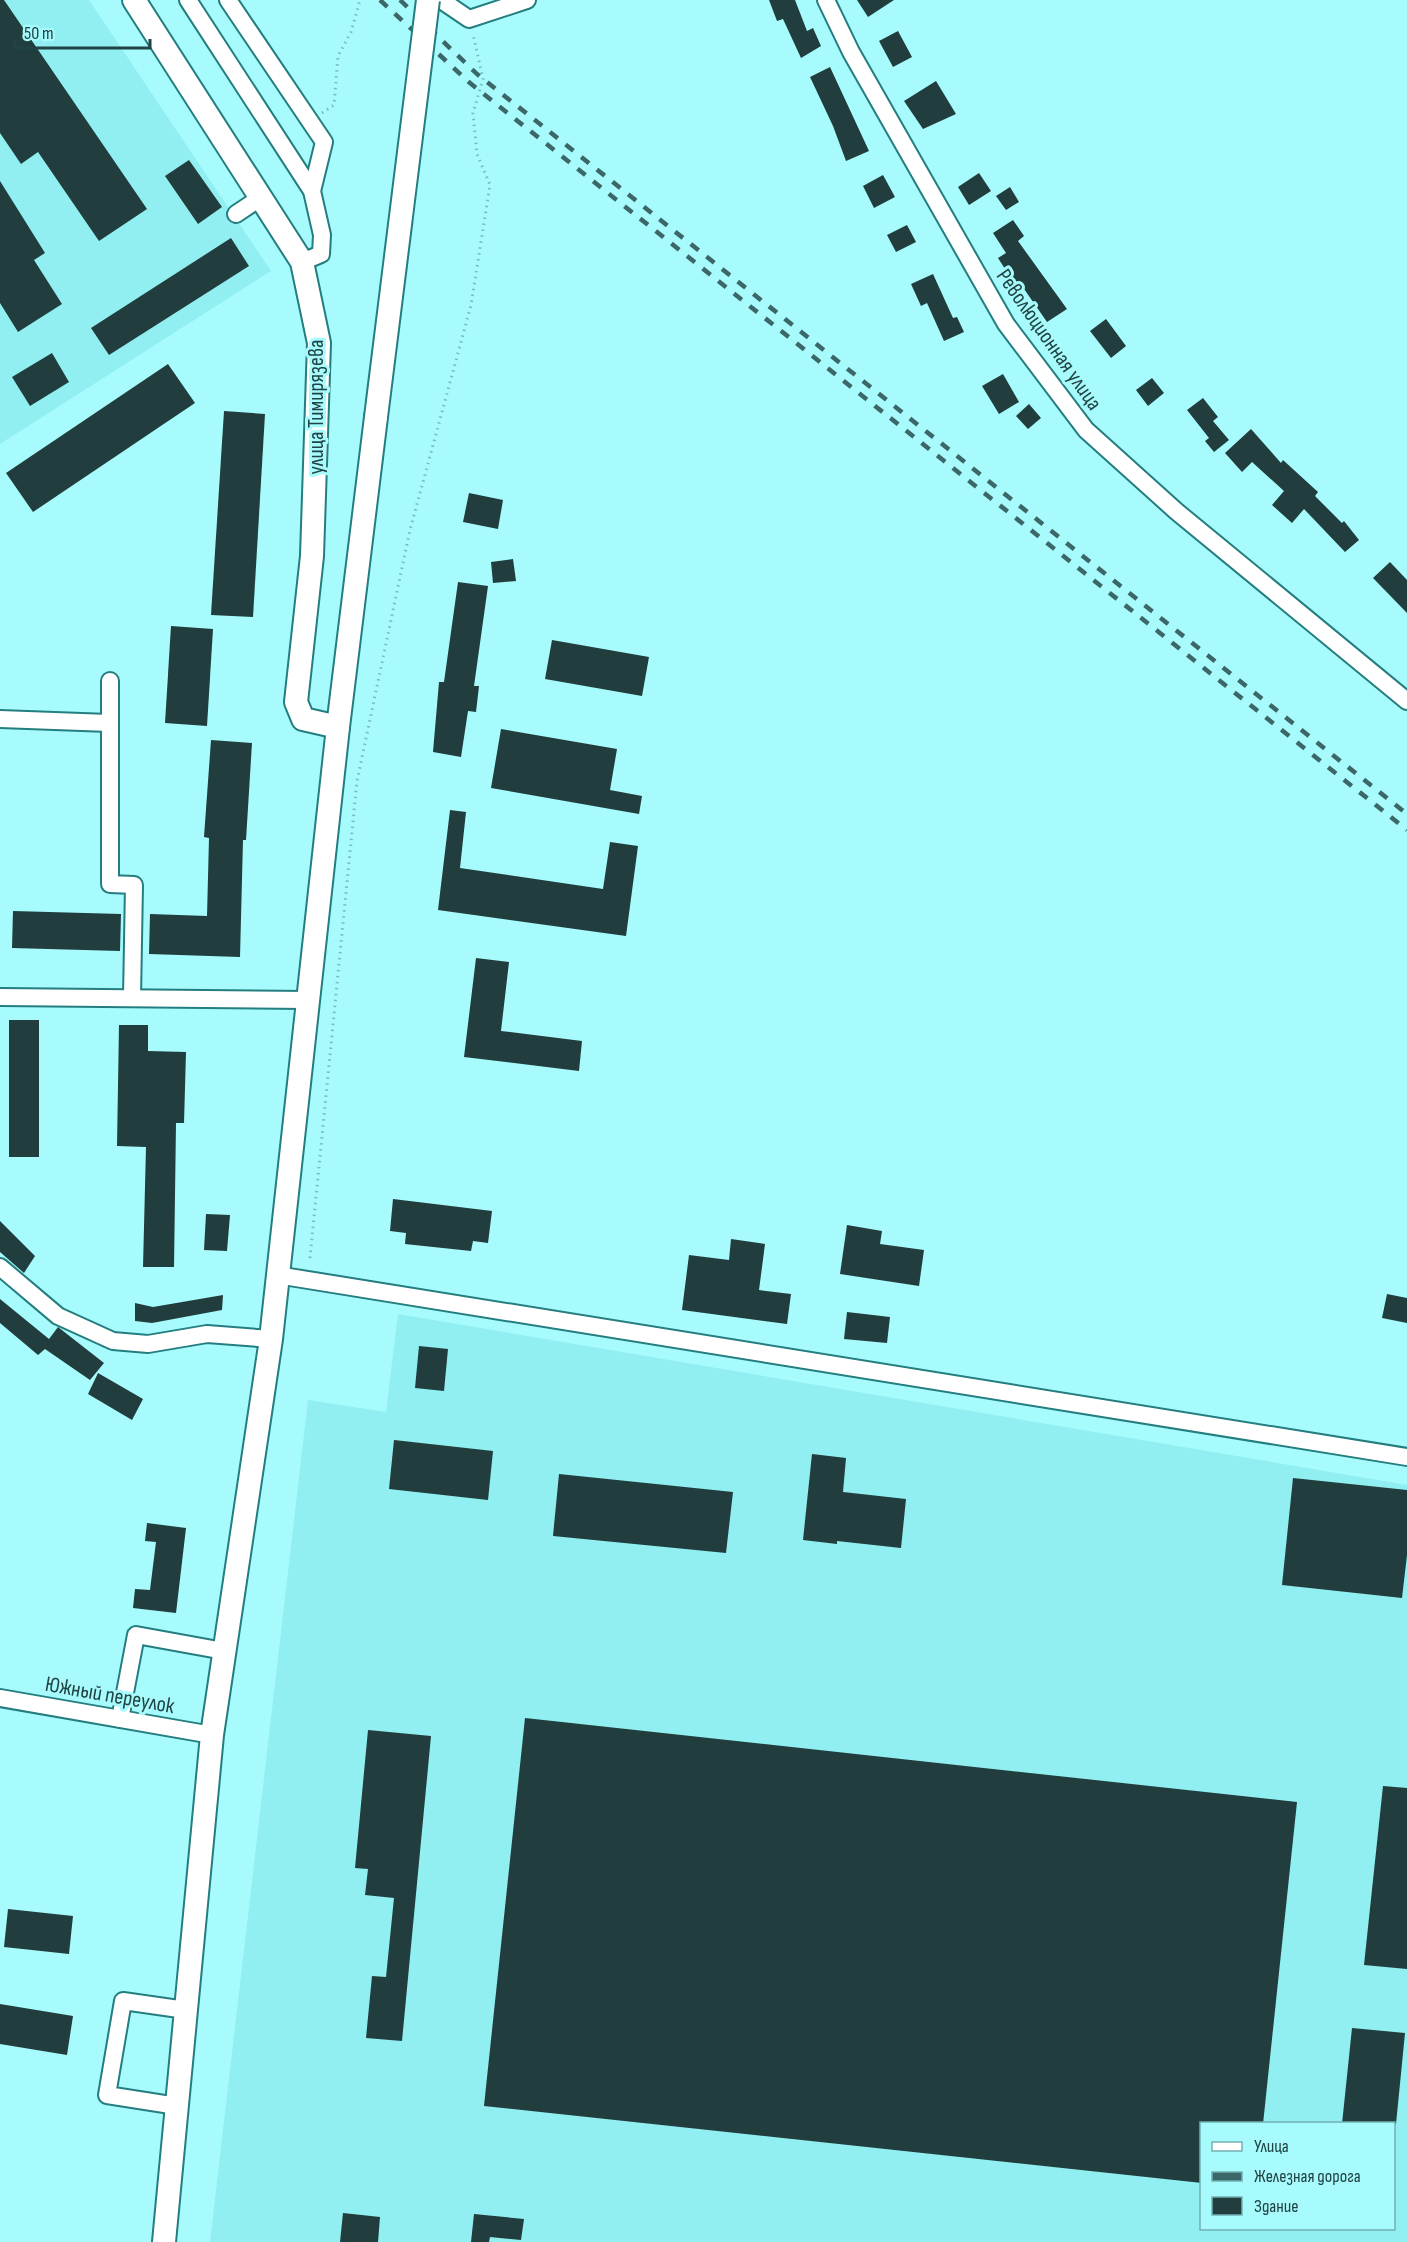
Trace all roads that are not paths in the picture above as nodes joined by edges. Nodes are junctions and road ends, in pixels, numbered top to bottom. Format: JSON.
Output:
{"nodes":[{"id":1,"x":134,"y":0,"type":"edge"},
{"id":2,"x":188,"y":0,"type":"edge"},
{"id":3,"x":228,"y":0,"type":"edge"},
{"id":4,"x":428,"y":0,"type":"edge"},
{"id":5,"x":441,"y":0,"type":"edge"},
{"id":6,"x":527,"y":0,"type":"edge"},
{"id":7,"x":826,"y":0,"type":"edge"},
{"id":8,"x":312,"y":191,"type":"junction"},
{"id":9,"x":260,"y":198,"type":"junction"},
{"id":10,"x":236,"y":214,"type":"dead end"},
{"id":11,"x":302,"y":262,"type":"junction"},
{"id":12,"x":110,"y":681,"type":"dead end"},
{"id":13,"x":1407,"y":701,"type":"edge"},
{"id":14,"x":0,"y":719,"type":"edge"},
{"id":15,"x":109,"y":723,"type":"junction"},
{"id":16,"x":338,"y":727,"type":"junction"},
{"id":17,"x":0,"y":997,"type":"edge"},
{"id":18,"x":132,"y":998,"type":"junction"},
{"id":19,"x":308,"y":1000,"type":"junction"},
{"id":20,"x":0,"y":1267,"type":"edge"},
{"id":21,"x":277,"y":1275,"type":"junction"},
{"id":22,"x":271,"y":1339,"type":"junction"},
{"id":23,"x":1407,"y":1457,"type":"edge"},
{"id":24,"x":224,"y":1651,"type":"junction"},
{"id":25,"x":0,"y":1698,"type":"edge"},
{"id":26,"x":120,"y":1719,"type":"junction"},
{"id":27,"x":212,"y":1735,"type":"junction"},
{"id":28,"x":186,"y":2010,"type":"junction"},
{"id":29,"x":177,"y":2106,"type":"junction"},
{"id":30,"x":164,"y":2242,"type":"edge"}],
"edges":[{"from":1,"to":9,"type":"main road","name":"улица Тимирязева"},
{"from":2,"to":8,"type":"street"},
{"from":3,"to":8,"type":"street"},
{"from":4,"to":16,"type":"main road","bridge":true},
{"from":5,"to":6,"type":"street"},
{"from":7,"to":13,"type":"street","name":"Революционная улица"},
{"from":8,"to":11,"type":"street"},
{"from":9,"to":10,"type":"street"},
{"from":9,"to":11,"type":"main road","name":"улица Тимирязева"},
{"from":11,"to":16,"type":"main road","name":"улица Тимирязева"},
{"from":12,"to":15,"type":"street"},
{"from":14,"to":15,"type":"street"},
{"from":15,"to":18,"type":"street"},
{"from":16,"to":19,"type":"main road"},
{"from":17,"to":18,"type":"street"},
{"from":18,"to":19,"type":"street"},
{"from":19,"to":21,"type":"main road"},
{"from":20,"to":22,"type":"street"},
{"from":21,"to":22,"type":"main road"},
{"from":21,"to":23,"type":"street"},
{"from":22,"to":24,"type":"main road"},
{"from":24,"to":26,"type":"street"},
{"from":24,"to":27,"type":"main road"},
{"from":25,"to":26,"type":"street","name":"Южный переулок"},
{"from":26,"to":27,"type":"street","name":"Южный переулок"},
{"from":27,"to":28,"type":"main road"},
{"from":28,"to":29,"type":"main road"},
{"from":28,"to":29,"type":"street"},
{"from":29,"to":30,"type":"main road"}]}
